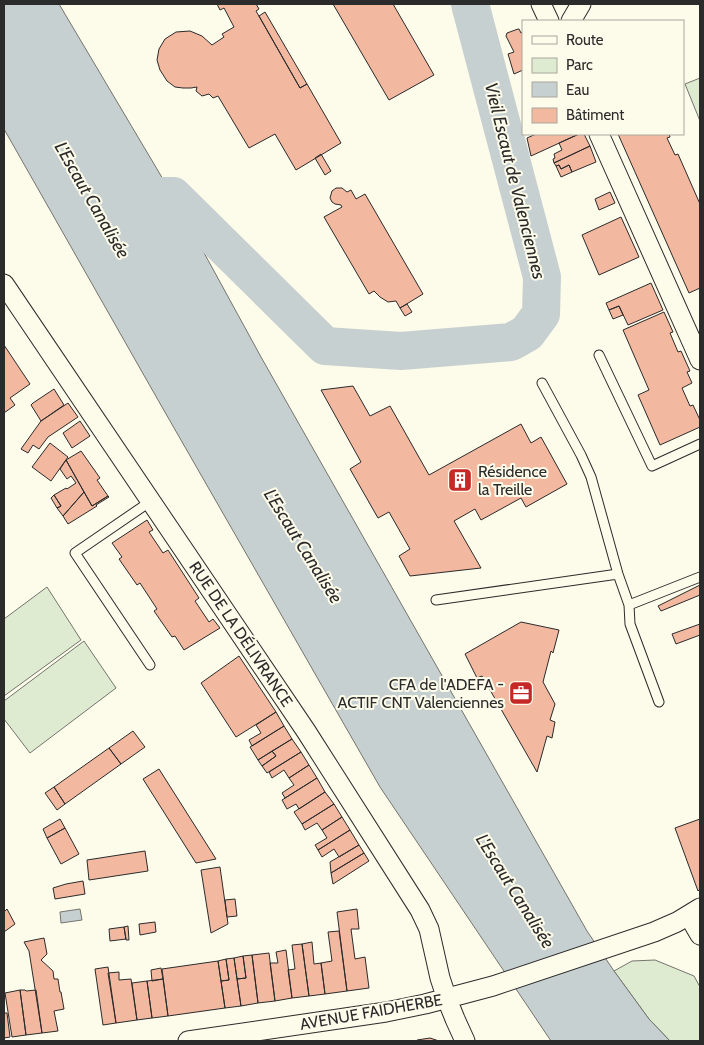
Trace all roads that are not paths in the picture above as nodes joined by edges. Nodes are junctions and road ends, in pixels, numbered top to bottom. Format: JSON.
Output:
{"nodes":[{"id":1,"x":541,"y":4,"type":"edge"},
{"id":2,"x":581,"y":4,"type":"edge"},
{"id":3,"x":549,"y":20,"type":"edge"},
{"id":4,"x":572,"y":20,"type":"edge"},
{"id":5,"x":599,"y":135,"type":"edge"},
{"id":6,"x":4,"y":284,"type":"edge"},
{"id":7,"x":599,"y":355,"type":"dead end"},
{"id":8,"x":700,"y":360,"type":"edge"},
{"id":9,"x":542,"y":383,"type":"dead end"},
{"id":10,"x":700,"y":444,"type":"edge"},
{"id":11,"x":151,"y":501,"type":"junction"},
{"id":12,"x":618,"y":574,"type":"junction"},
{"id":13,"x":700,"y":577,"type":"edge"},
{"id":14,"x":436,"y":600,"type":"dead end"},
{"id":15,"x":629,"y":605,"type":"junction"},
{"id":16,"x":150,"y":665,"type":"dead end"},
{"id":17,"x":660,"y":702,"type":"dead end"},
{"id":18,"x":695,"y":912,"type":"edge"},
{"id":19,"x":700,"y":935,"type":"edge"},
{"id":20,"x":447,"y":999,"type":"junction"},
{"id":21,"x":188,"y":1041,"type":"edge"},
{"id":22,"x":465,"y":1041,"type":"edge"}],
"edges":[{"from":1,"to":3,"type":"street"},
{"from":2,"to":4,"type":"street"},
{"from":5,"to":8,"type":"street"},
{"from":6,"to":11,"type":"street","name":"RUE DE LA DÉLIVRANCE"},
{"from":7,"to":10,"type":"lane"},
{"from":9,"to":12,"type":"lane"},
{"from":11,"to":16,"type":"lane"},
{"from":11,"to":20,"type":"street","name":"RUE DE LA DÉLIVRANCE"},
{"from":12,"to":14,"type":"lane"},
{"from":12,"to":15,"type":"lane"},
{"from":13,"to":15,"type":"lane"},
{"from":15,"to":17,"type":"lane"},
{"from":18,"to":19,"type":"street"},
{"from":18,"to":20,"type":"street","name":"AVENUE FAIDHERBE"},
{"from":20,"to":21,"type":"street","name":"AVENUE FAIDHERBE"},
{"from":20,"to":22,"type":"street","name":"RUE DE LA DÉLIVRANCE"}]}
